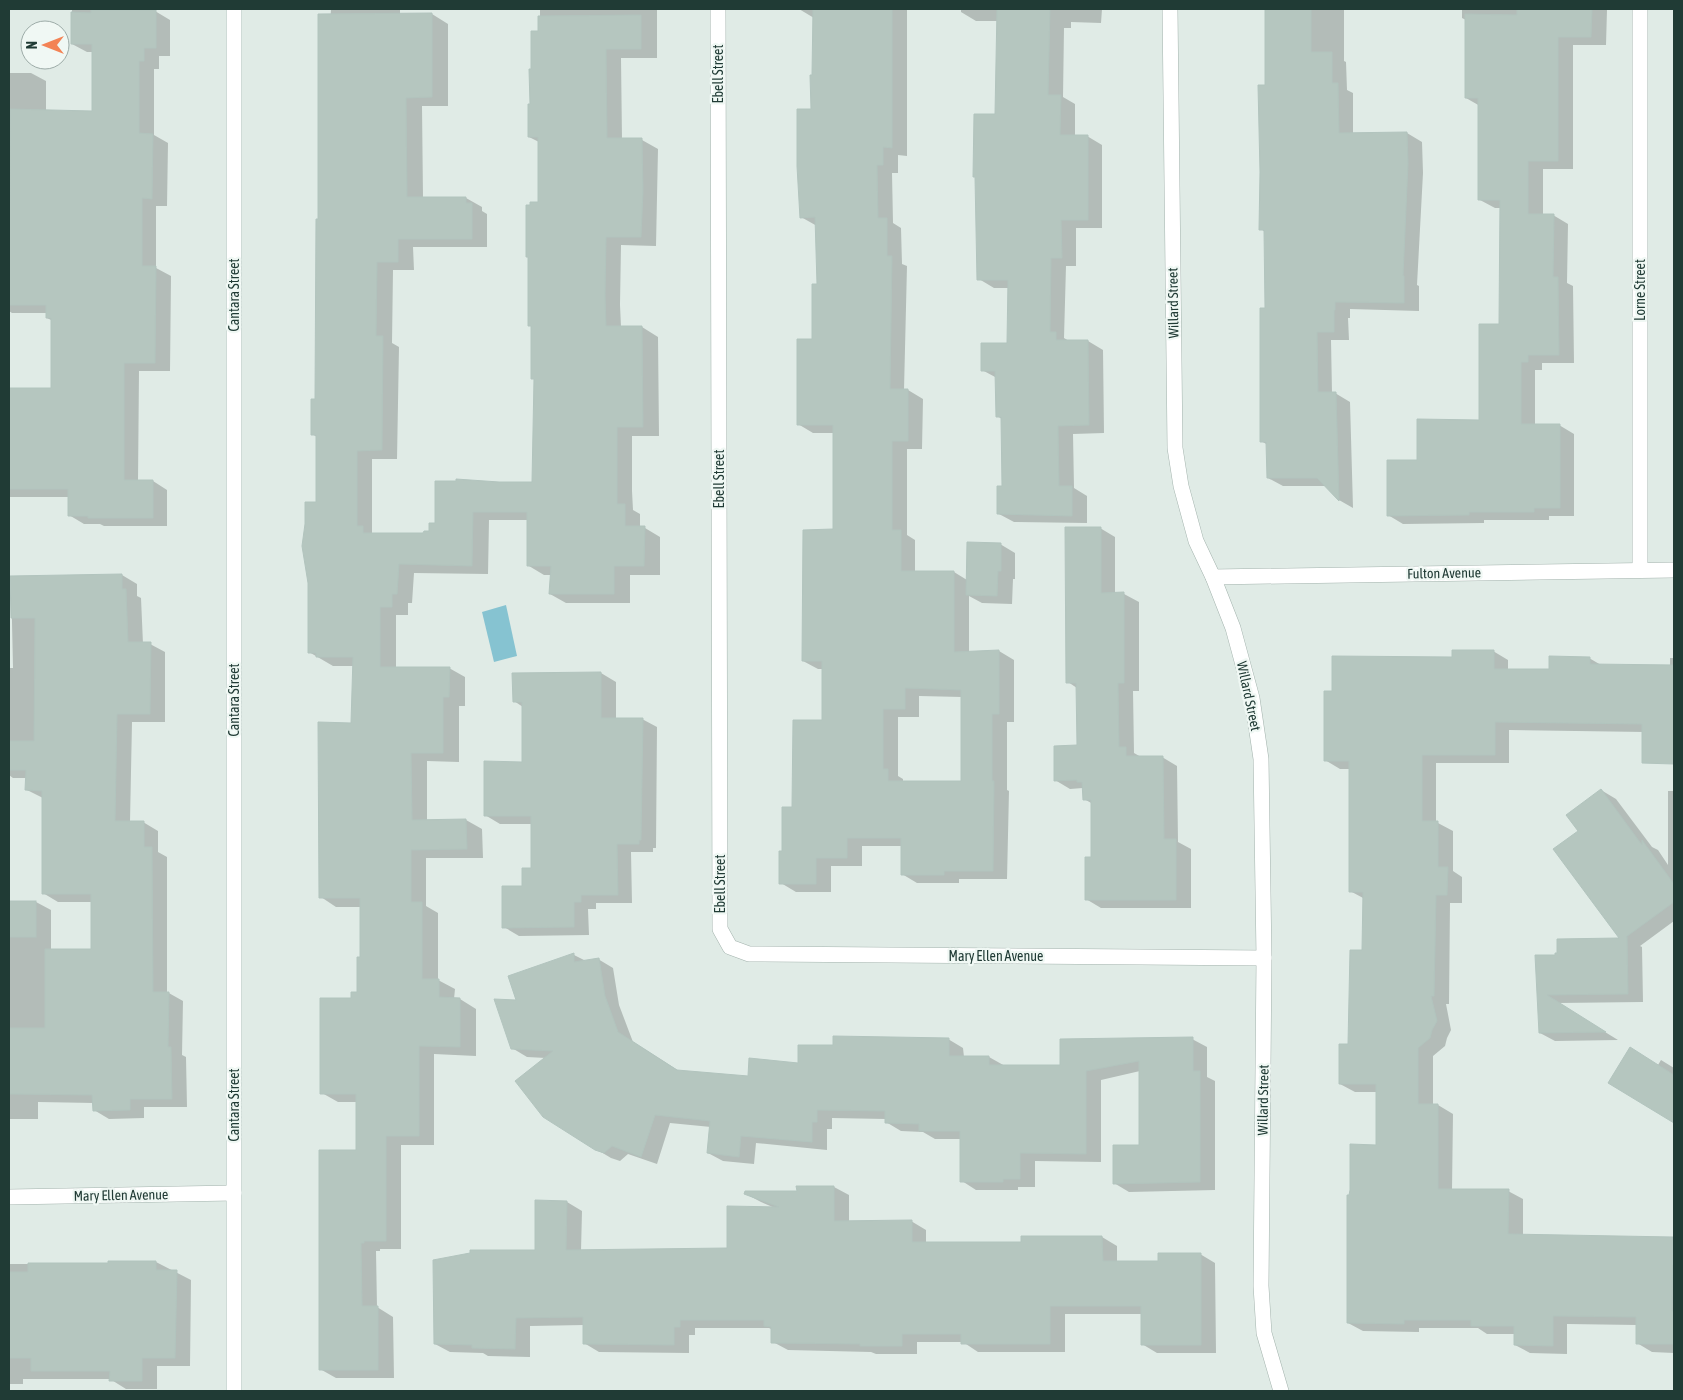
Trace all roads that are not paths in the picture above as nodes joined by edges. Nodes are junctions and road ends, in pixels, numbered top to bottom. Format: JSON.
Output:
{"nodes":[{"id":1,"x":234,"y":9,"type":"edge"},
{"id":2,"x":718,"y":9,"type":"edge"},
{"id":3,"x":1170,"y":9,"type":"edge"},
{"id":4,"x":1640,"y":9,"type":"edge"},
{"id":5,"x":1640,"y":570,"type":"junction"},
{"id":6,"x":1674,"y":570,"type":"edge"},
{"id":7,"x":1213,"y":576,"type":"junction"},
{"id":8,"x":730,"y":947,"type":"joint"},
{"id":9,"x":1264,"y":958,"type":"junction"},
{"id":10,"x":234,"y":1193,"type":"junction"},
{"id":11,"x":9,"y":1197,"type":"edge"},
{"id":12,"x":234,"y":1391,"type":"edge"},
{"id":13,"x":1281,"y":1391,"type":"edge"}],
"edges":[{"from":1,"to":10,"type":"street","name":"Cantara Street"},
{"from":2,"to":8,"type":"street","name":"Ebell Street"},
{"from":3,"to":7,"type":"street","name":"Willard Street"},
{"from":4,"to":5,"type":"street","name":"Lorne Street"},
{"from":5,"to":6,"type":"street","name":"Fulton Avenue"},
{"from":5,"to":7,"type":"street","name":"Fulton Avenue"},
{"from":7,"to":9,"type":"street","name":"Willard Street"},
{"from":8,"to":9,"type":"street","name":"Mary Ellen Avenue"},
{"from":9,"to":13,"type":"street","name":"Willard Street"},
{"from":10,"to":11,"type":"street","name":"Mary Ellen Avenue"},
{"from":10,"to":12,"type":"street","name":"Cantara Street"}]}
